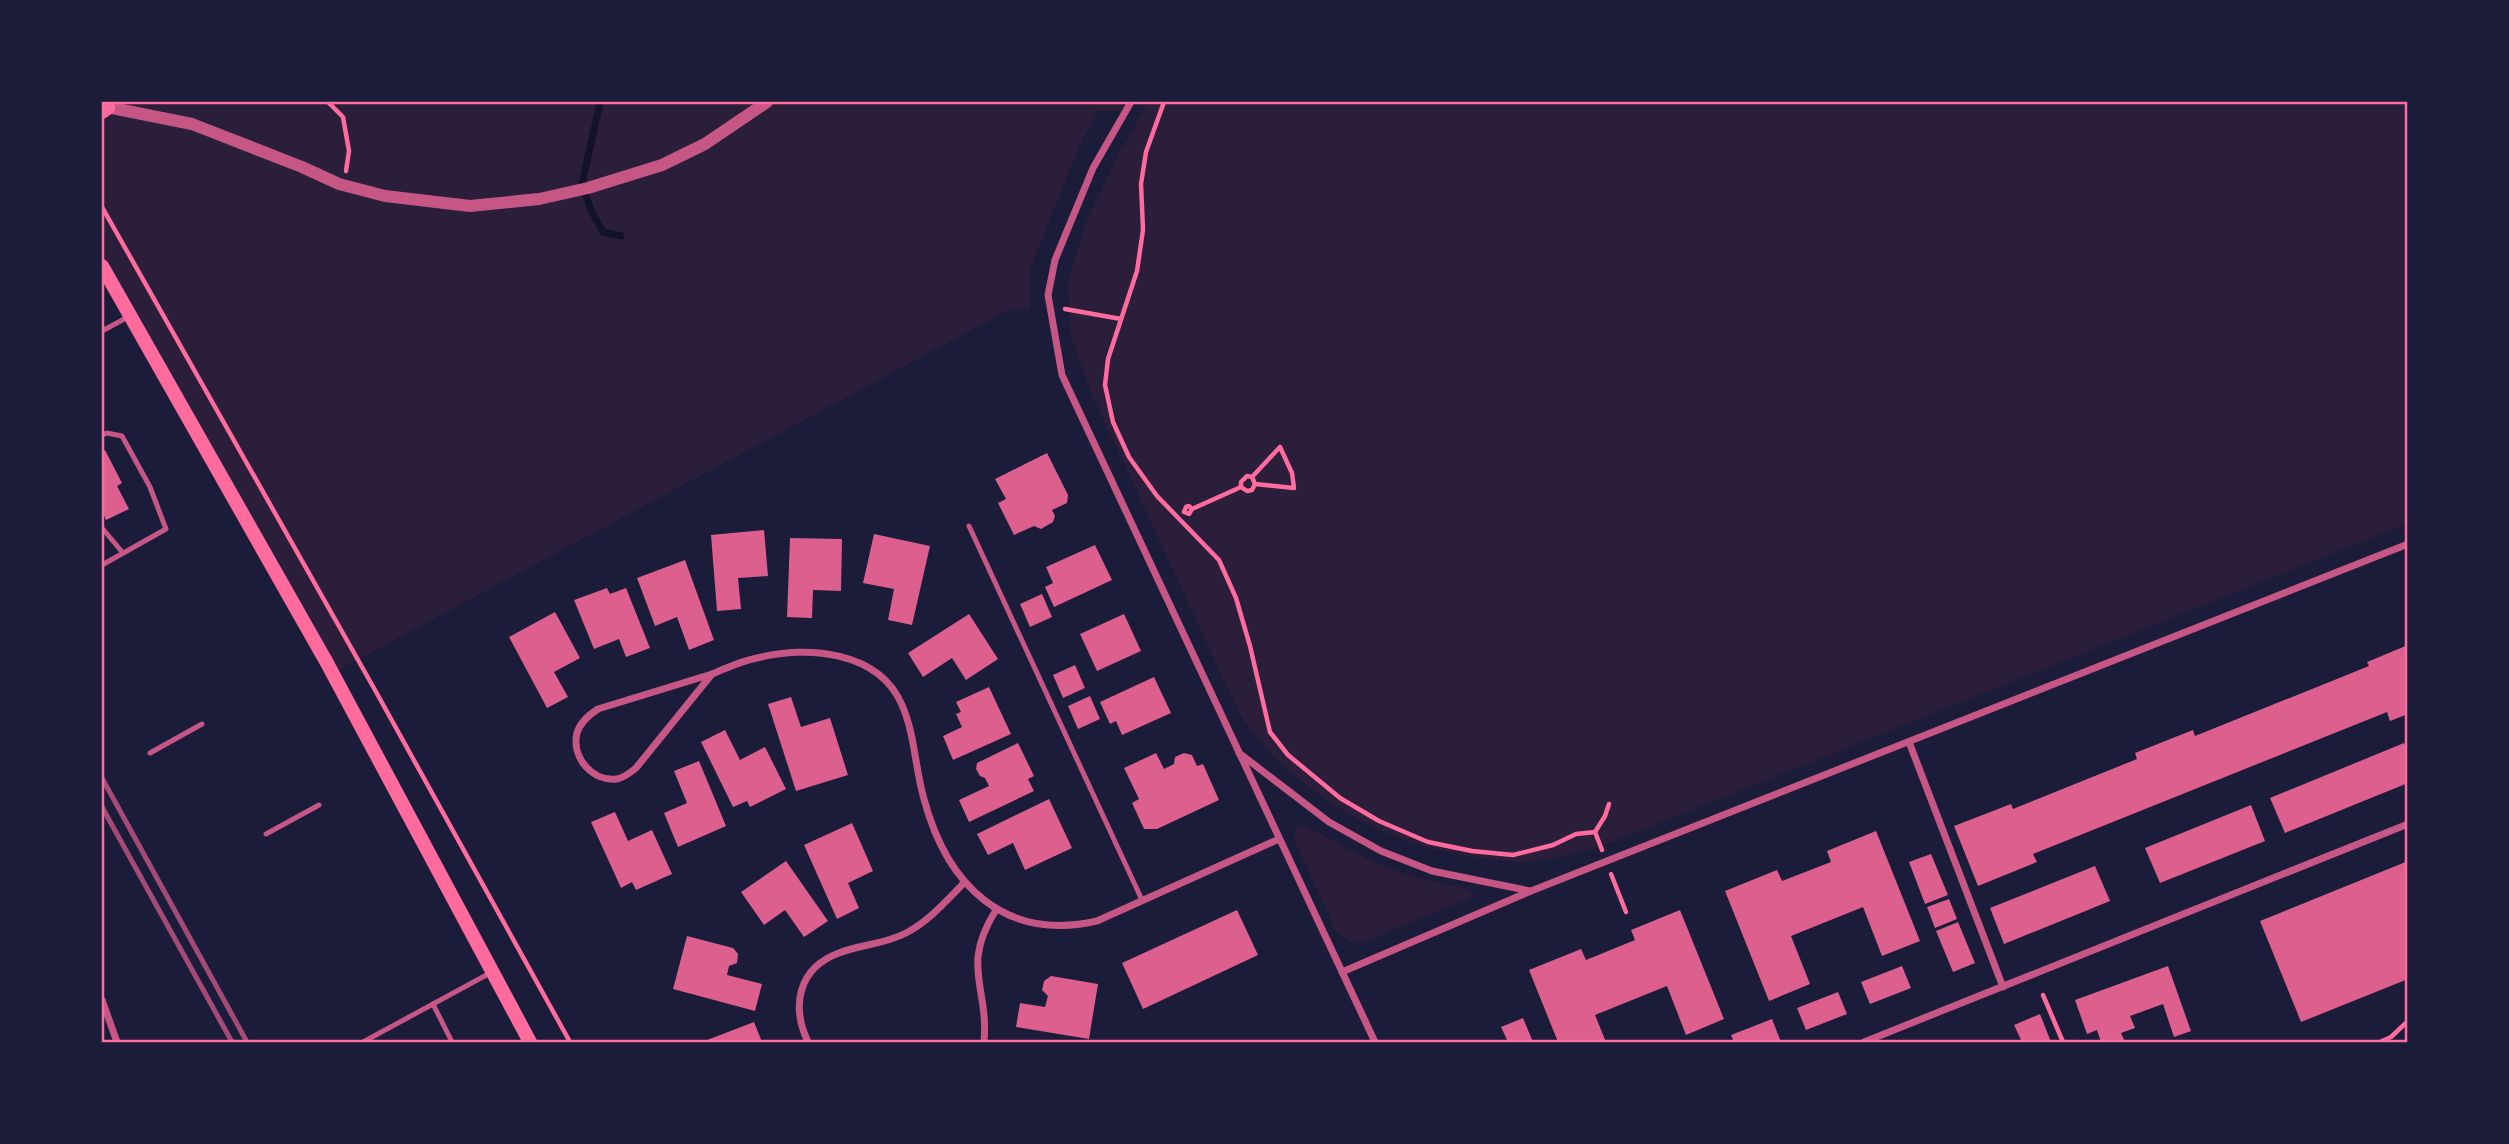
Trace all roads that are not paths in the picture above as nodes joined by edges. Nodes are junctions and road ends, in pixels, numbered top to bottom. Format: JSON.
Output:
{"nodes":[{"id":1,"x":767,"y":102,"type":"edge"},
{"id":2,"x":1131,"y":102,"type":"edge"},
{"id":3,"x":104,"y":108,"type":"edge"},
{"id":4,"x":102,"y":266,"type":"edge"},
{"id":5,"x":130,"y":315,"type":"junction"},
{"id":6,"x":102,"y":331,"type":"edge"},
{"id":7,"x":102,"y":435,"type":"edge"},
{"id":8,"x":969,"y":526,"type":"dead end"},
{"id":9,"x":102,"y":528,"type":"edge"},
{"id":10,"x":2407,"y":544,"type":"edge"},
{"id":11,"x":123,"y":553,"type":"junction"},
{"id":12,"x":102,"y":565,"type":"edge"},
{"id":13,"x":712,"y":674,"type":"junction"},
{"id":14,"x":202,"y":724,"type":"dead end"},
{"id":15,"x":1909,"y":742,"type":"junction"},
{"id":16,"x":150,"y":753,"type":"dead end"},
{"id":17,"x":1238,"y":753,"type":"junction"},
{"id":18,"x":319,"y":805,"type":"dead end"},
{"id":19,"x":2407,"y":824,"type":"edge"},
{"id":20,"x":266,"y":834,"type":"dead end"},
{"id":21,"x":1279,"y":839,"type":"junction"},
{"id":22,"x":964,"y":883,"type":"junction"},
{"id":23,"x":1531,"y":891,"type":"junction"},
{"id":24,"x":1142,"y":900,"type":"junction"},
{"id":25,"x":996,"y":910,"type":"junction"},
{"id":26,"x":492,"y":972,"type":"junction"},
{"id":27,"x":1342,"y":972,"type":"junction"},
{"id":28,"x":2003,"y":987,"type":"junction"},
{"id":29,"x":102,"y":1000,"type":"edge"},
{"id":30,"x":433,"y":1004,"type":"junction"},
{"id":31,"x":114,"y":1041,"type":"edge"},
{"id":32,"x":363,"y":1042,"type":"edge"},
{"id":33,"x":452,"y":1042,"type":"edge"},
{"id":34,"x":530,"y":1042,"type":"edge"},
{"id":35,"x":808,"y":1042,"type":"edge"},
{"id":36,"x":984,"y":1042,"type":"edge"},
{"id":37,"x":1375,"y":1042,"type":"edge"},
{"id":38,"x":1864,"y":1042,"type":"edge"}],
"edges":[{"from":1,"to":3,"type":"street"},
{"from":2,"to":17,"type":"street"},
{"from":4,"to":5,"type":"main road"},
{"from":5,"to":6,"type":"lane"},
{"from":5,"to":26,"type":"main road"},
{"from":7,"to":11,"type":"lane"},
{"from":8,"to":24,"type":"lane"},
{"from":9,"to":11,"type":"lane"},
{"from":10,"to":15,"type":"street"},
{"from":11,"to":12,"type":"lane"},
{"from":13,"to":13,"type":"street"},
{"from":13,"to":22,"type":"street"},
{"from":14,"to":16,"type":"lane"},
{"from":15,"to":23,"type":"street"},
{"from":15,"to":28,"type":"street"},
{"from":17,"to":21,"type":"street"},
{"from":17,"to":23,"type":"street"},
{"from":18,"to":20,"type":"lane"},
{"from":19,"to":28,"type":"street"},
{"from":21,"to":24,"type":"street"},
{"from":21,"to":27,"type":"street"},
{"from":22,"to":25,"type":"street"},
{"from":22,"to":35,"type":"street"},
{"from":23,"to":27,"type":"street"},
{"from":24,"to":25,"type":"street"},
{"from":25,"to":36,"type":"street"},
{"from":26,"to":30,"type":"lane"},
{"from":26,"to":34,"type":"main road"},
{"from":27,"to":37,"type":"street"},
{"from":28,"to":38,"type":"street"},
{"from":29,"to":31,"type":"street"},
{"from":30,"to":32,"type":"lane"},
{"from":30,"to":33,"type":"lane"}]}
